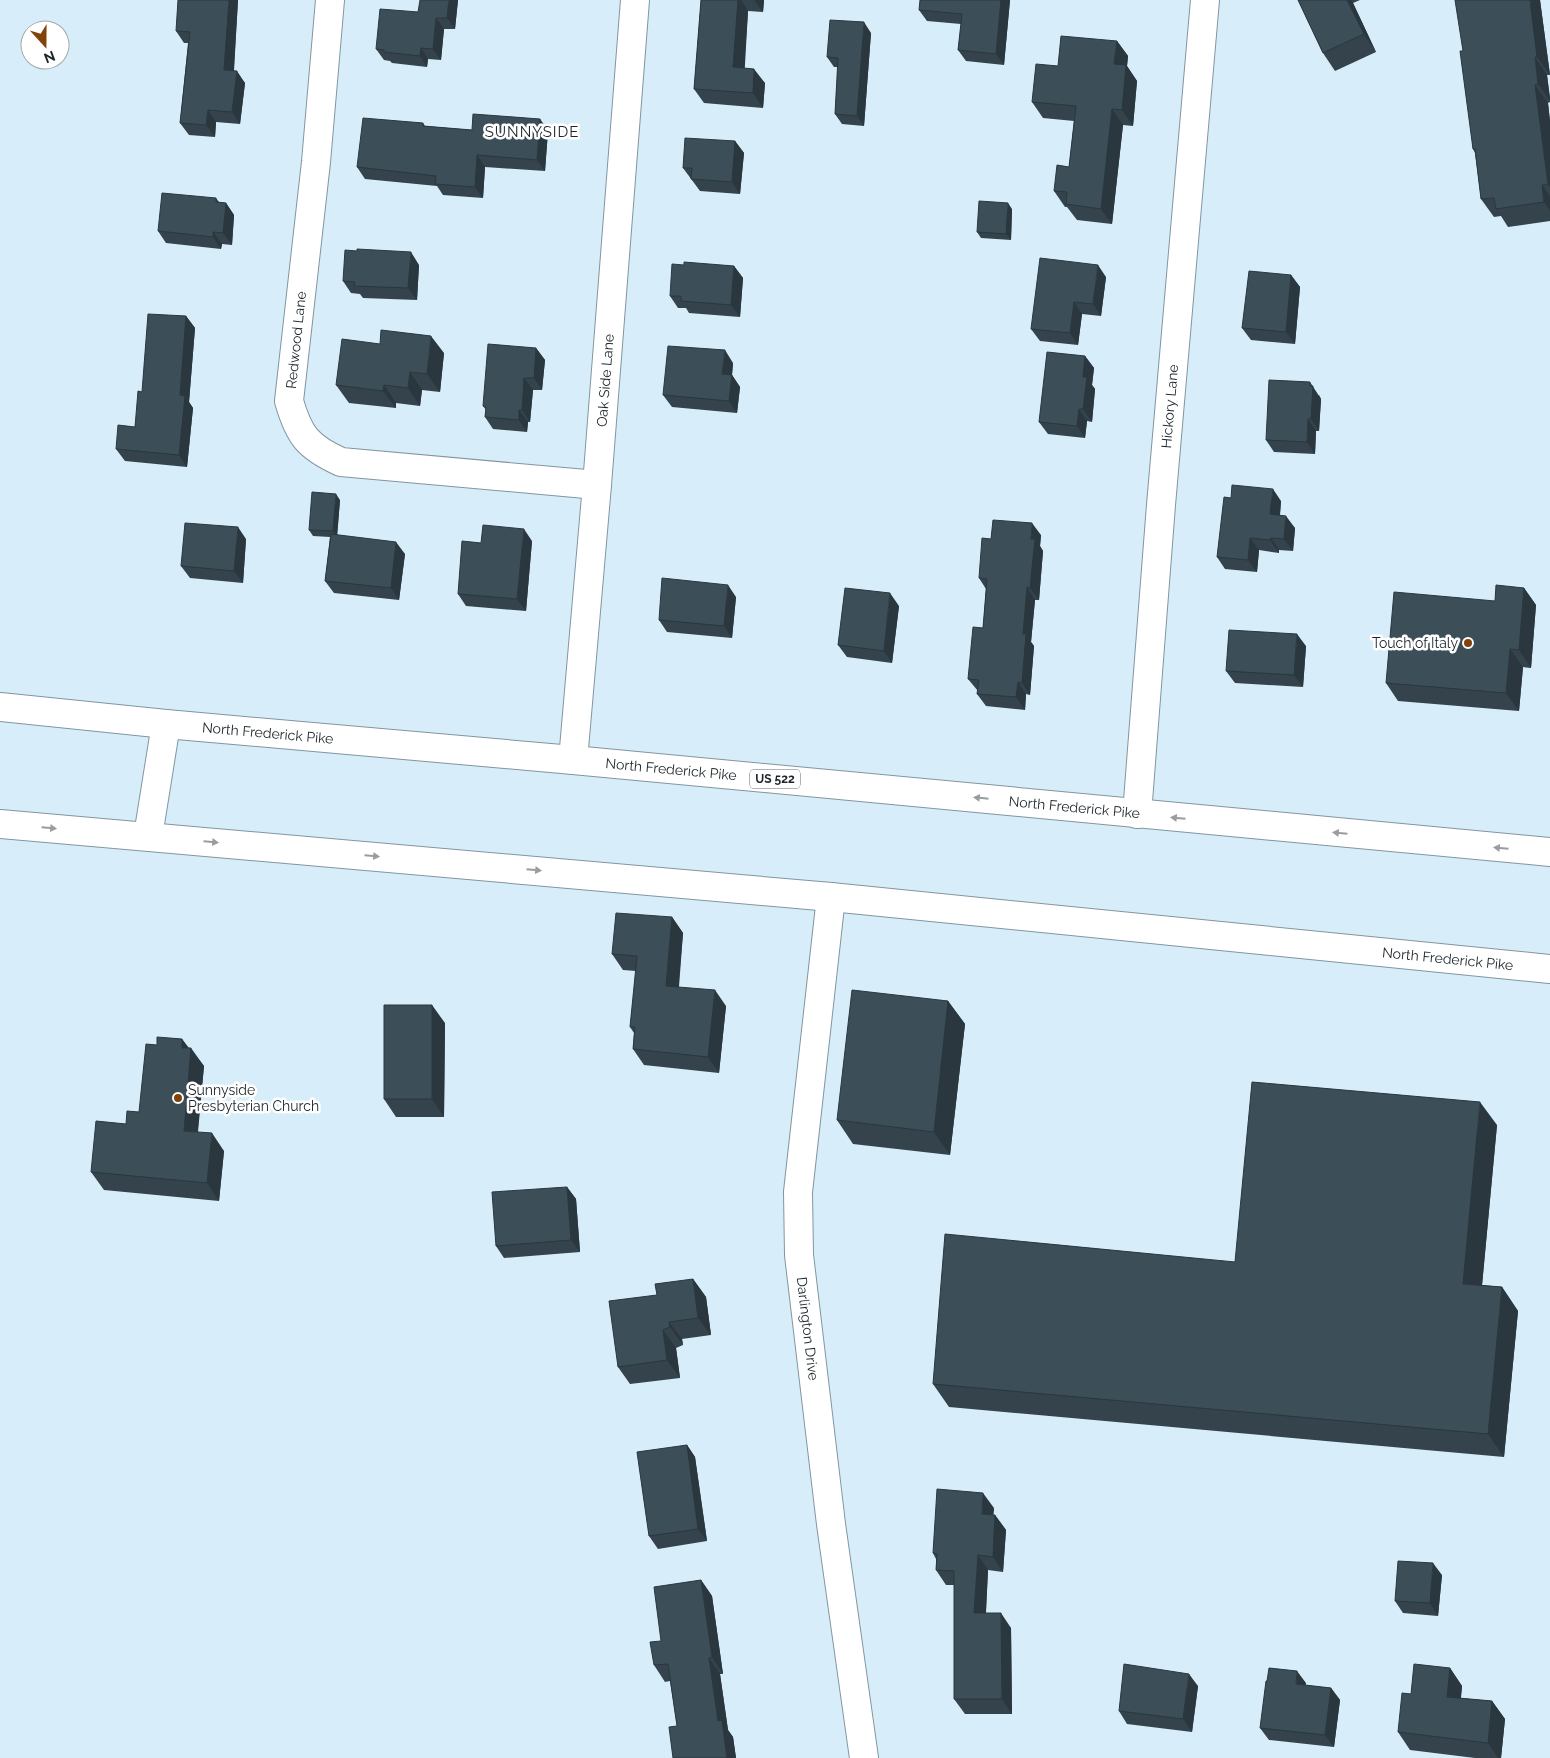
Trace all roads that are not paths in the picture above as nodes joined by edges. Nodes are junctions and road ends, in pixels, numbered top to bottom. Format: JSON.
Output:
{"nodes":[{"id":1,"x":330,"y":0,"type":"edge"},
{"id":2,"x":635,"y":0,"type":"edge"},
{"id":3,"x":1205,"y":0,"type":"edge"},
{"id":4,"x":596,"y":485,"type":"junction"},
{"id":5,"x":0,"y":707,"type":"edge"},
{"id":6,"x":166,"y":724,"type":"junction"},
{"id":7,"x":573,"y":760,"type":"junction"},
{"id":8,"x":1137,"y":814,"type":"junction"},
{"id":9,"x":0,"y":824,"type":"edge"},
{"id":10,"x":148,"y":836,"type":"junction"},
{"id":11,"x":1550,"y":852,"type":"edge"},
{"id":12,"x":831,"y":897,"type":"junction"},
{"id":13,"x":1550,"y":969,"type":"edge"},
{"id":14,"x":864,"y":1758,"type":"edge"}],
"edges":[{"from":1,"to":4,"type":"main road","name":"Redwood Lane"},
{"from":2,"to":4,"type":"main road","name":"Oak Side Lane"},
{"from":3,"to":8,"type":"main road","name":"Hickory Lane"},
{"from":4,"to":7,"type":"main road","name":"Oak Side Lane"},
{"from":5,"to":6,"type":"main road","name":"North Frederick Pike","number":"US 522"},
{"from":6,"to":7,"type":"main road","name":"North Frederick Pike","number":"US 522"},
{"from":6,"to":10,"type":"main road"},
{"from":8,"to":7,"type":"main road","name":"North Frederick Pike","number":"US 522","one_way":true},
{"from":11,"to":8,"type":"main road","name":"North Frederick Pike","number":"US 522","one_way":true},
{"from":9,"to":10,"type":"main road","name":"North Frederick Pike","one_way":true},
{"from":10,"to":12,"type":"main road","name":"North Frederick Pike","one_way":true},
{"from":12,"to":13,"type":"main road","name":"North Frederick Pike"},
{"from":12,"to":14,"type":"main road","name":"Darlington Drive"}]}
